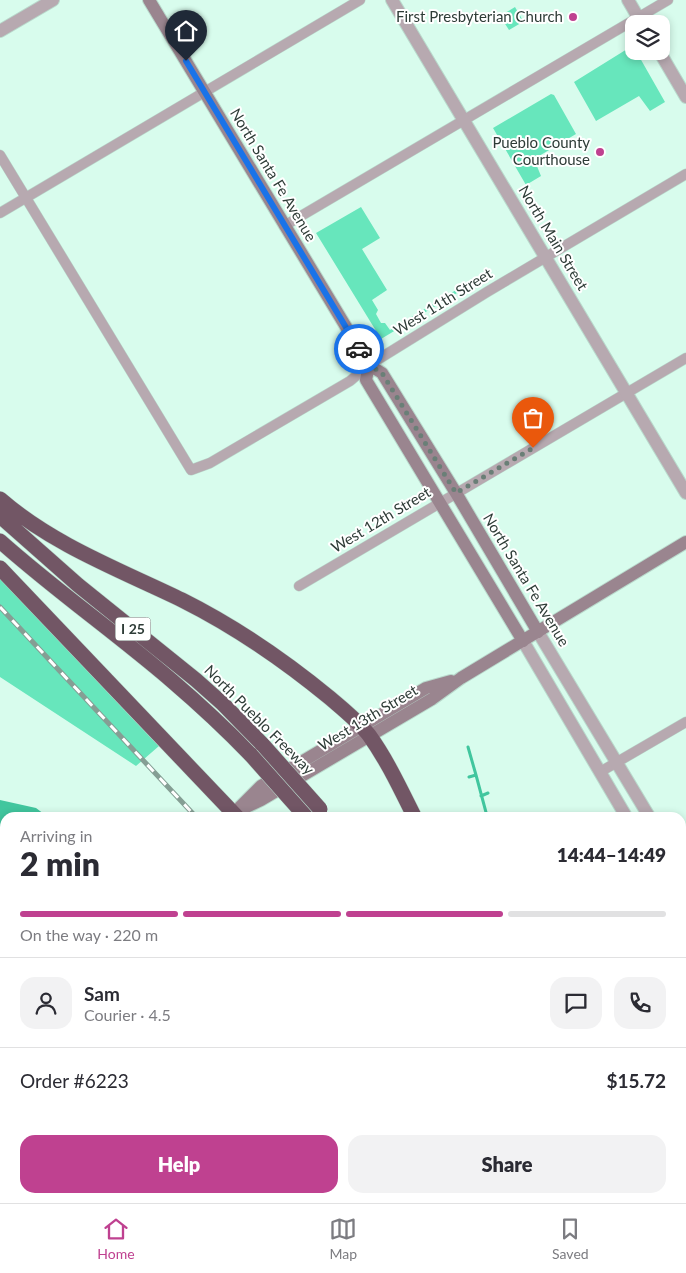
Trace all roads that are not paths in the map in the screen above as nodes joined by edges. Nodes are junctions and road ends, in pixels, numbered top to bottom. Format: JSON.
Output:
{"nodes":[{"id":1,"x":53,"y":0,"type":"edge"},
{"id":2,"x":149,"y":0,"type":"edge"},
{"id":3,"x":360,"y":0,"type":"edge"},
{"id":4,"x":392,"y":0,"type":"edge"},
{"id":5,"x":628,"y":0,"type":"edge"},
{"id":6,"x":668,"y":0,"type":"edge"},
{"id":7,"x":637,"y":15,"type":"edge"},
{"id":8,"x":648,"y":15,"type":"edge"},
{"id":9,"x":625,"y":30,"type":"edge"},
{"id":10,"x":0,"y":31,"type":"edge"},
{"id":11,"x":664,"y":60,"type":"edge"},
{"id":12,"x":205,"y":92,"type":"junction"},
{"id":13,"x":686,"y":97,"type":"edge"},
{"id":14,"x":464,"y":121,"type":"junction"},
{"id":15,"x":0,"y":155,"type":"edge"},
{"id":16,"x":686,"y":174,"type":"edge"},
{"id":17,"x":25,"y":198,"type":"junction"},
{"id":18,"x":0,"y":212,"type":"edge"},
{"id":19,"x":284,"y":226,"type":"junction"},
{"id":20,"x":546,"y":257,"type":"junction"},
{"id":21,"x":686,"y":358,"type":"edge"},
{"id":22,"x":369,"y":365,"type":"junction"},
{"id":23,"x":627,"y":394,"type":"junction"},
{"id":24,"x":456,"y":493,"type":"junction"},
{"id":25,"x":686,"y":493,"type":"edge"},
{"id":26,"x":0,"y":499,"type":"edge"},
{"id":27,"x":441,"y":502,"type":"junction"},
{"id":28,"x":0,"y":516,"type":"edge"},
{"id":29,"x":0,"y":541,"type":"edge"},
{"id":30,"x":686,"y":542,"type":"edge"},
{"id":31,"x":0,"y":568,"type":"edge"},
{"id":32,"x":299,"y":586,"type":"dead end"},
{"id":33,"x":538,"y":632,"type":"junction"},
{"id":34,"x":523,"y":641,"type":"junction"},
{"id":35,"x":686,"y":722,"type":"edge"},
{"id":36,"x":365,"y":731,"type":"junction"},
{"id":37,"x":617,"y":762,"type":"junction"},
{"id":38,"x":600,"y":772,"type":"junction"},
{"id":39,"x":233,"y":812,"type":"edge"},
{"id":40,"x":241,"y":812,"type":"edge"},
{"id":41,"x":302,"y":812,"type":"edge"},
{"id":42,"x":323,"y":812,"type":"edge"},
{"id":43,"x":412,"y":812,"type":"edge"},
{"id":44,"x":623,"y":812,"type":"edge"},
{"id":45,"x":646,"y":812,"type":"edge"}],
"edges":[{"from":1,"to":10,"type":"street"},
{"from":2,"to":12,"type":"main road","name":"North Santa Fe Avenue"},
{"from":3,"to":12,"type":"street"},
{"from":4,"to":14,"type":"street","name":"North Main Street"},
{"from":5,"to":7,"type":"street"},
{"from":6,"to":8,"type":"street"},
{"from":9,"to":14,"type":"street"},
{"from":11,"to":13,"type":"street"},
{"from":12,"to":17,"type":"street"},
{"from":12,"to":19,"type":"main road","name":"North Santa Fe Avenue"},
{"from":14,"to":19,"type":"street"},
{"from":14,"to":20,"type":"street","name":"North Main Street"},
{"from":15,"to":17,"type":"street"},
{"from":16,"to":20,"type":"street","name":"West 11th Street"},
{"from":17,"to":18,"type":"street"},
{"from":17,"to":22,"type":"street","name":"West 11th Street"},
{"from":19,"to":22,"type":"main road","name":"North Santa Fe Avenue"},
{"from":20,"to":22,"type":"street","name":"West 11th Street"},
{"from":20,"to":23,"type":"street","name":"North Main Street"},
{"from":21,"to":23,"type":"street","name":"West 12th Street"},
{"from":22,"to":24,"type":"main road","name":"North Santa Fe Avenue"},
{"from":22,"to":27,"type":"main road","name":"North Santa Fe Avenue"},
{"from":23,"to":24,"type":"street","name":"West 12th Street"},
{"from":23,"to":25,"type":"street","name":"North Main Street"},
{"from":24,"to":27,"type":"street","name":"West 12th Street"},
{"from":24,"to":33,"type":"main road","name":"North Santa Fe Avenue"},
{"from":26,"to":36,"type":"highway"},
{"from":27,"to":32,"type":"street","name":"West 12th Street"},
{"from":27,"to":34,"type":"main road","name":"North Santa Fe Avenue"},
{"from":28,"to":42,"type":"highway","name":"North Pueblo Freeway","number":"I 25","bridge":true},
{"from":29,"to":41,"type":"highway","name":"North Pueblo Freeway","number":"I 25","bridge":true},
{"from":30,"to":33,"type":"main road","name":"West 13th Street"},
{"from":31,"to":39,"type":"highway"},
{"from":33,"to":34,"type":"main road","name":"West 13th Street"},
{"from":33,"to":37,"type":"street","name":"North Santa Fe Avenue"},
{"from":34,"to":36,"type":"main road","name":"West 13th Street"},
{"from":34,"to":38,"type":"street","name":"North Santa Fe Avenue"},
{"from":35,"to":37,"type":"street"},
{"from":36,"to":40,"type":"main road","name":"West 13th Street"},
{"from":36,"to":43,"type":"highway"},
{"from":37,"to":38,"type":"street"},
{"from":37,"to":45,"type":"street","name":"North Santa Fe Avenue"},
{"from":38,"to":44,"type":"street","name":"North Santa Fe Avenue"}]}
